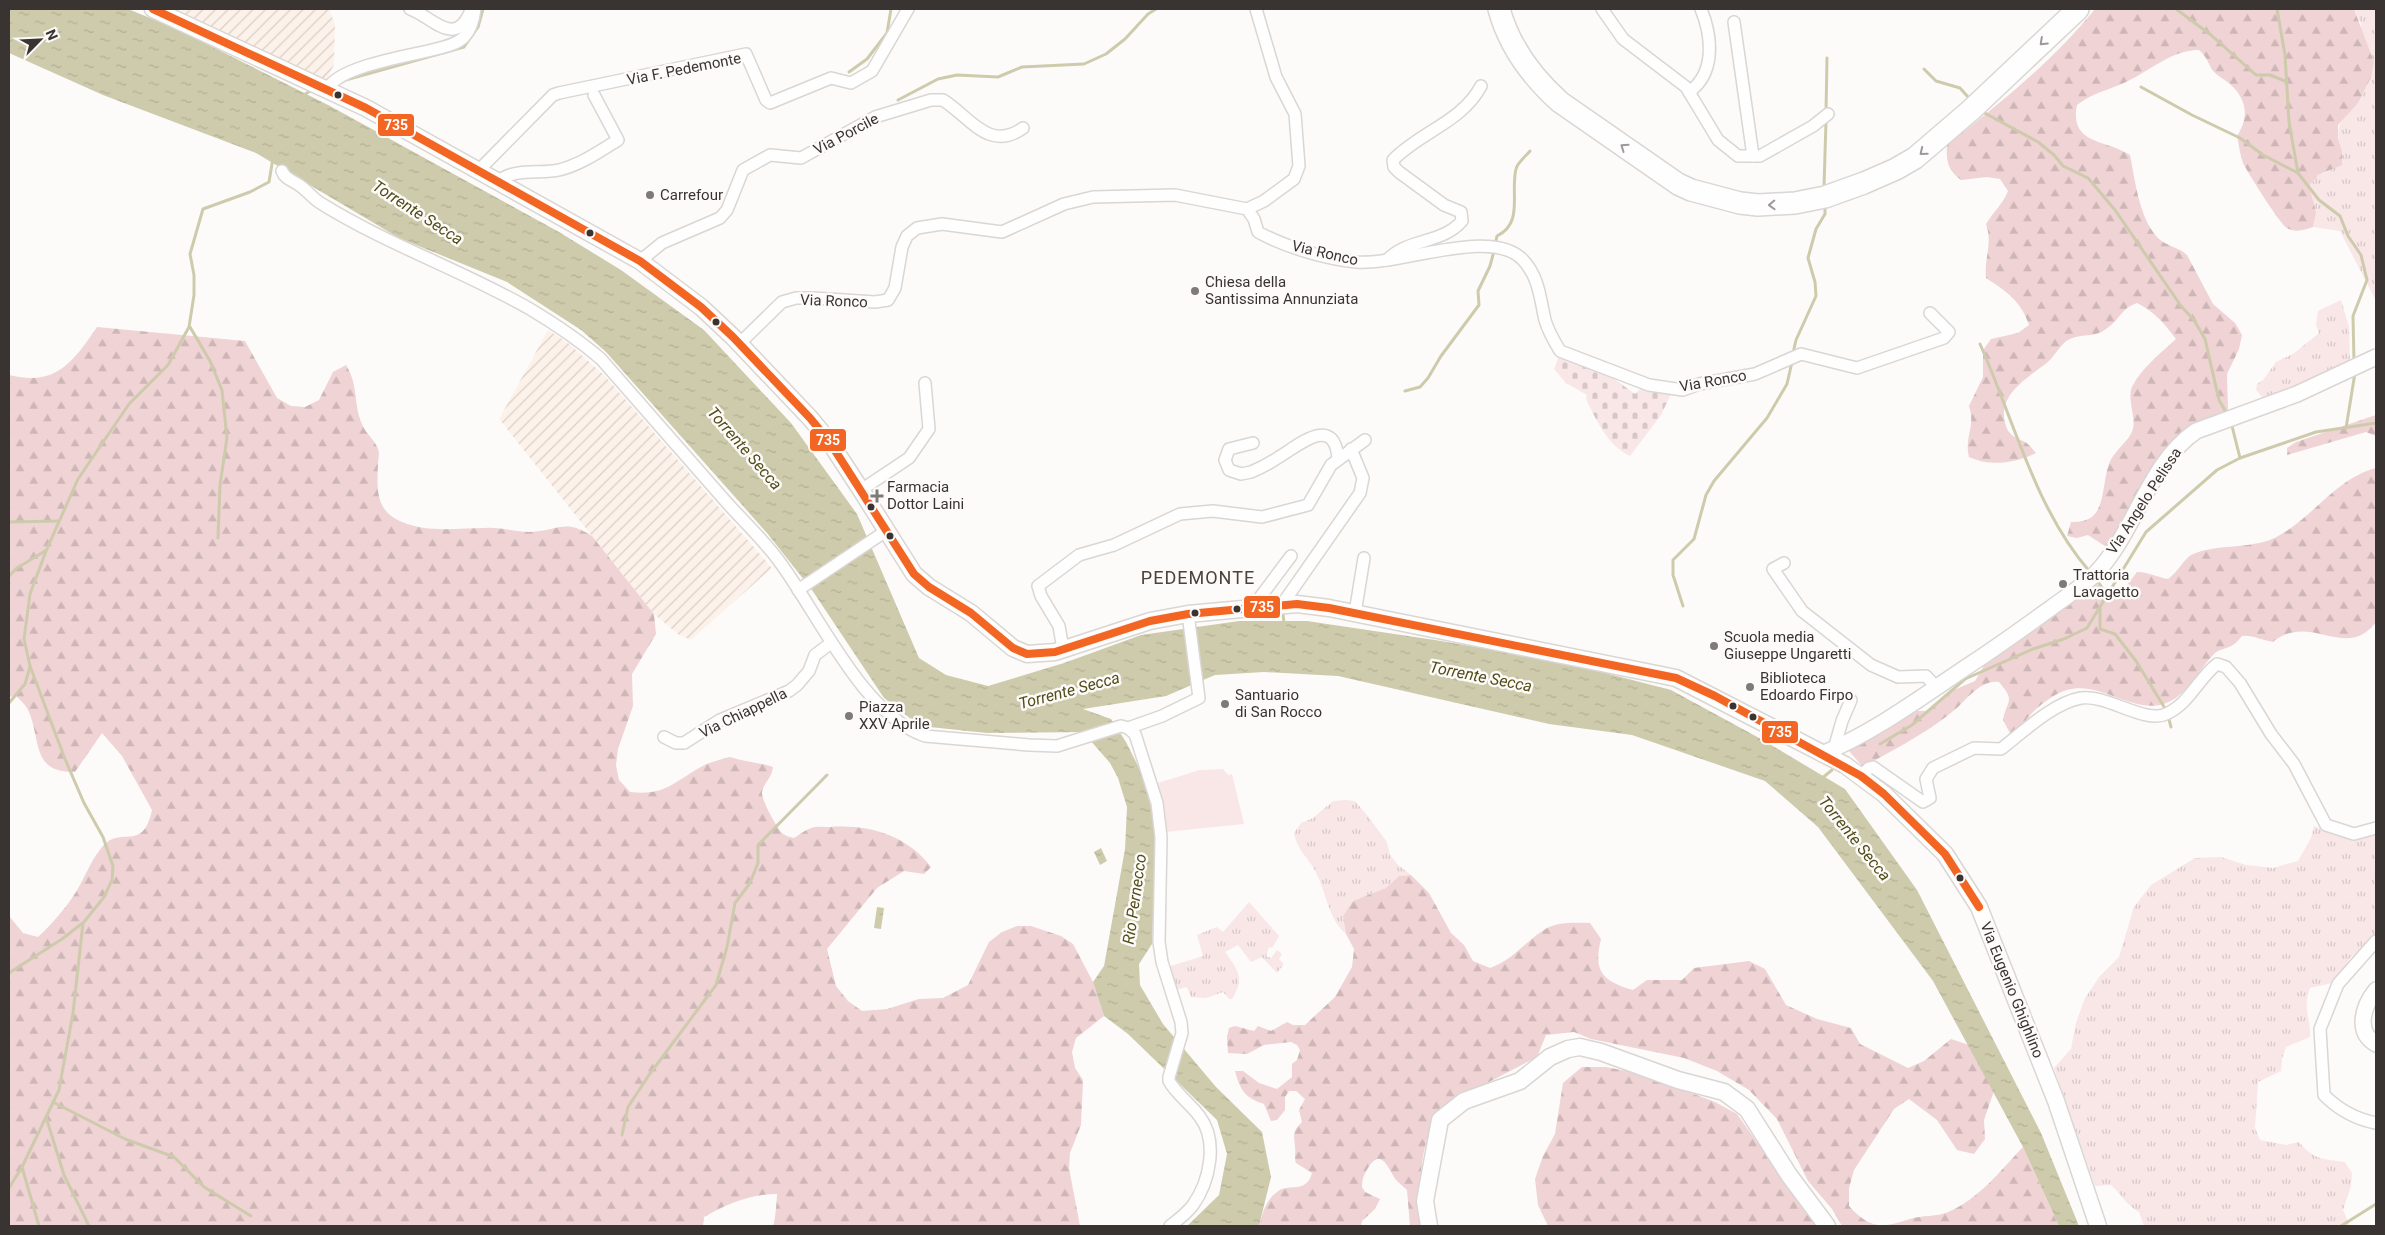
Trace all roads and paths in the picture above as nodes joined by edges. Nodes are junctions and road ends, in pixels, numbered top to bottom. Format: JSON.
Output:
{"nodes":[{"id":1,"x":153,"y":9,"type":"edge"},
{"id":2,"x":410,"y":9,"type":"edge"},
{"id":3,"x":908,"y":9,"type":"edge"},
{"id":4,"x":1256,"y":9,"type":"edge"},
{"id":5,"x":1499,"y":9,"type":"edge"},
{"id":6,"x":1602,"y":9,"type":"edge"},
{"id":7,"x":1701,"y":9,"type":"edge"},
{"id":8,"x":2078,"y":9,"type":"edge"},
{"id":9,"x":474,"y":12,"type":"edge"},
{"id":10,"x":1734,"y":22,"type":"dead end"},
{"id":11,"x":321,"y":85,"type":"junction"},
{"id":12,"x":1481,"y":86,"type":"dead end"},
{"id":13,"x":1689,"y":92,"type":"junction"},
{"id":14,"x":594,"y":95,"type":"dead end"},
{"id":15,"x":1828,"y":114,"type":"dead end"},
{"id":16,"x":1023,"y":128,"type":"dead end"},
{"id":17,"x":1753,"y":156,"type":"junction"},
{"id":18,"x":479,"y":170,"type":"junction"},
{"id":19,"x":282,"y":171,"type":"dead end"},
{"id":20,"x":499,"y":181,"type":"junction"},
{"id":21,"x":1247,"y":210,"type":"junction"},
{"id":22,"x":1387,"y":260,"type":"junction"},
{"id":23,"x":640,"y":261,"type":"junction"},
{"id":24,"x":1930,"y":313,"type":"dead end"},
{"id":25,"x":739,"y":344,"type":"junction"},
{"id":26,"x":2376,"y":357,"type":"edge"},
{"id":27,"x":925,"y":383,"type":"dead end"},
{"id":28,"x":1365,"y":440,"type":"dead end"},
{"id":29,"x":1253,"y":443,"type":"dead end"},
{"id":30,"x":1351,"y":449,"type":"junction"},
{"id":31,"x":1338,"y":458,"type":"junction"},
{"id":32,"x":861,"y":490,"type":"junction"},
{"id":33,"x":881,"y":535,"type":"junction"},
{"id":34,"x":1291,"y":556,"type":"dead end"},
{"id":35,"x":1364,"y":558,"type":"dead end"},
{"id":36,"x":1784,"y":564,"type":"dead end"},
{"id":37,"x":801,"y":588,"type":"junction"},
{"id":38,"x":1280,"y":606,"type":"junction"},
{"id":39,"x":1255,"y":608,"type":"junction"},
{"id":40,"x":1355,"y":613,"type":"junction"},
{"id":41,"x":1189,"y":617,"type":"junction"},
{"id":42,"x":831,"y":643,"type":"junction"},
{"id":43,"x":1063,"y":649,"type":"junction"},
{"id":44,"x":1936,"y":688,"type":"junction"},
{"id":45,"x":1851,"y":700,"type":"dead end"},
{"id":46,"x":1124,"y":727,"type":"junction"},
{"id":47,"x":664,"y":737,"type":"dead end"},
{"id":48,"x":1828,"y":752,"type":"junction"},
{"id":49,"x":1861,"y":776,"type":"junction"},
{"id":50,"x":2376,"y":828,"type":"edge"},
{"id":51,"x":2376,"y":941,"type":"edge"},
{"id":52,"x":2376,"y":990,"type":"edge"},
{"id":53,"x":2376,"y":1044,"type":"edge"},
{"id":54,"x":2376,"y":1123,"type":"edge"},
{"id":55,"x":1170,"y":1226,"type":"edge"},
{"id":56,"x":1429,"y":1226,"type":"edge"},
{"id":57,"x":1827,"y":1226,"type":"edge"},
{"id":58,"x":2098,"y":1226,"type":"edge"}],
"edges":[{"from":1,"to":11,"type":"main road","name":"Via Eugenio Ghighlino"},
{"from":2,"to":9,"type":"street"},
{"from":3,"to":18,"type":"street","name":"Via F. Pedemonte"},
{"from":4,"to":21,"type":"street"},
{"from":8,"to":5,"type":"highway","one_way":true},
{"from":6,"to":13,"type":"street"},
{"from":7,"to":13,"type":"street"},
{"from":9,"to":11,"type":"street"},
{"from":10,"to":17,"type":"street"},
{"from":11,"to":18,"type":"main road","name":"Via Eugenio Ghighlino"},
{"from":12,"to":22,"type":"street"},
{"from":13,"to":17,"type":"street"},
{"from":14,"to":20,"type":"street"},
{"from":15,"to":17,"type":"street"},
{"from":16,"to":23,"type":"street","name":"Via Porcile"},
{"from":18,"to":20,"type":"main road","name":"Via Eugenio Ghighlino"},
{"from":19,"to":37,"type":"street"},
{"from":20,"to":23,"type":"main road","name":"Via Eugenio Ghighlino"},
{"from":21,"to":22,"type":"street","name":"Via Ronco"},
{"from":21,"to":25,"type":"street","name":"Via Ronco"},
{"from":22,"to":24,"type":"street","name":"Via Ronco"},
{"from":23,"to":25,"type":"main road","name":"Via Eugenio Ghighlino"},
{"from":25,"to":32,"type":"main road","name":"Via Eugenio Ghighlino"},
{"from":26,"to":44,"type":"street","name":"Via Angelo Pelissa"},
{"from":27,"to":32,"type":"street"},
{"from":28,"to":30,"type":"street"},
{"from":29,"to":31,"type":"street"},
{"from":30,"to":31,"type":"street"},
{"from":30,"to":38,"type":"street"},
{"from":31,"to":43,"type":"street"},
{"from":32,"to":33,"type":"main road","name":"Via Eugenio Ghighlino"},
{"from":33,"to":37,"type":"street"},
{"from":33,"to":43,"type":"main road","name":"Via Eugenio Ghighlino"},
{"from":34,"to":39,"type":"street"},
{"from":35,"to":40,"type":"street"},
{"from":36,"to":44,"type":"street"},
{"from":37,"to":42,"type":"street"},
{"from":38,"to":39,"type":"main road","name":"Via Eugenio Ghighlino"},
{"from":38,"to":40,"type":"main road","name":"Via Eugenio Ghighlino"},
{"from":39,"to":41,"type":"main road","name":"Via Eugenio Ghighlino"},
{"from":40,"to":48,"type":"main road","name":"Via Eugenio Ghighlino"},
{"from":41,"to":43,"type":"main road","name":"Via Eugenio Ghighlino"},
{"from":41,"to":46,"type":"street"},
{"from":42,"to":46,"type":"street"},
{"from":42,"to":47,"type":"street","name":"Via Chiappella"},
{"from":44,"to":48,"type":"street","name":"Via Angelo Pelissa"},
{"from":45,"to":48,"type":"street"},
{"from":46,"to":55,"type":"street"},
{"from":48,"to":49,"type":"main road","name":"Via Eugenio Ghighlino"},
{"from":49,"to":50,"type":"street"},
{"from":49,"to":58,"type":"main road","name":"Via Eugenio Ghighlino"},
{"from":51,"to":54,"type":"street"},
{"from":52,"to":53,"type":"street"},
{"from":56,"to":57,"type":"main road"}]}
